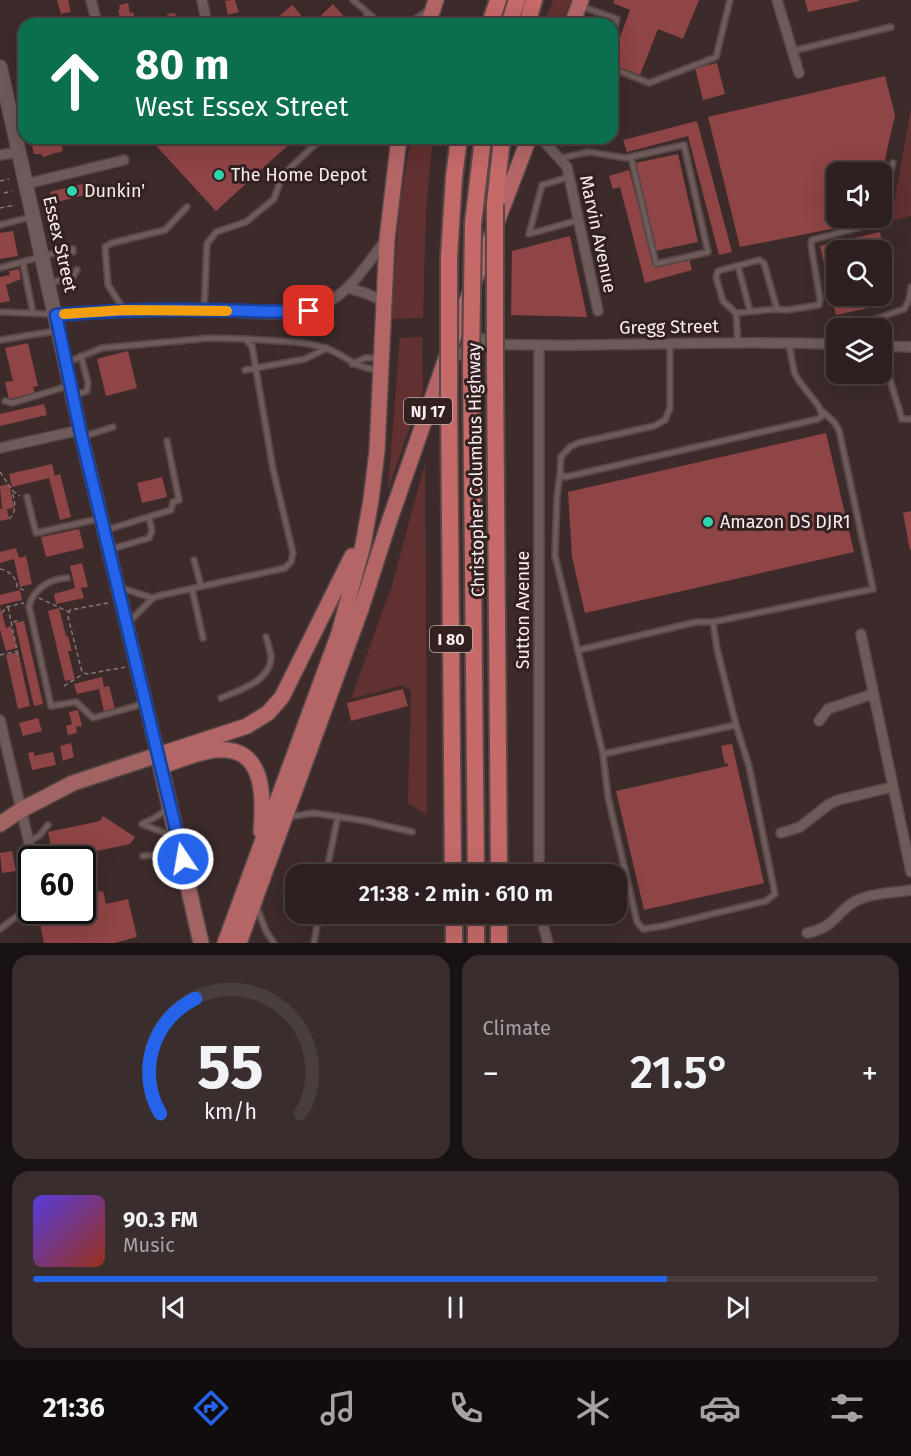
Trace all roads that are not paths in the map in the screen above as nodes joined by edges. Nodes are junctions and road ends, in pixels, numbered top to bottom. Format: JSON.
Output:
{"nodes":[{"id":1,"x":91,"y":0,"type":"edge"},
{"id":2,"x":202,"y":0,"type":"edge"},
{"id":3,"x":353,"y":0,"type":"edge"},
{"id":4,"x":487,"y":0,"type":"edge"},
{"id":5,"x":498,"y":0,"type":"edge"},
{"id":6,"x":517,"y":0,"type":"edge"},
{"id":7,"x":534,"y":0,"type":"edge"},
{"id":8,"x":730,"y":0,"type":"edge"},
{"id":9,"x":777,"y":0,"type":"edge"},
{"id":10,"x":580,"y":3,"type":"edge"},
{"id":11,"x":432,"y":11,"type":"edge"},
{"id":12,"x":366,"y":13,"type":"junction"},
{"id":13,"x":96,"y":18,"type":"edge"},
{"id":14,"x":206,"y":18,"type":"edge"},
{"id":15,"x":368,"y":18,"type":"edge"},
{"id":16,"x":373,"y":18,"type":"edge"},
{"id":17,"x":415,"y":18,"type":"edge"},
{"id":18,"x":483,"y":18,"type":"edge"},
{"id":19,"x":492,"y":18,"type":"edge"},
{"id":20,"x":511,"y":18,"type":"edge"},
{"id":21,"x":529,"y":18,"type":"edge"},
{"id":22,"x":574,"y":18,"type":"edge"},
{"id":23,"x":615,"y":18,"type":"edge"},
{"id":24,"x":891,"y":27,"type":"dead end"},
{"id":25,"x":792,"y":51,"type":"junction"},
{"id":26,"x":0,"y":68,"type":"edge"},
{"id":27,"x":618,"y":70,"type":"edge"},
{"id":28,"x":799,"y":73,"type":"dead end"},
{"id":29,"x":316,"y":144,"type":"edge"},
{"id":30,"x":398,"y":144,"type":"edge"},
{"id":31,"x":458,"y":144,"type":"edge"},
{"id":32,"x":482,"y":144,"type":"edge"},
{"id":33,"x":501,"y":144,"type":"edge"},
{"id":34,"x":527,"y":144,"type":"edge"},
{"id":35,"x":547,"y":144,"type":"edge"},
{"id":36,"x":19,"y":152,"type":"junction"},
{"id":37,"x":0,"y":155,"type":"edge"},
{"id":38,"x":631,"y":156,"type":"junction"},
{"id":39,"x":560,"y":158,"type":"junction"},
{"id":40,"x":124,"y":160,"type":"dead end"},
{"id":41,"x":893,"y":163,"type":"dead end"},
{"id":42,"x":892,"y":166,"type":"edge"},
{"id":43,"x":569,"y":177,"type":"junction"},
{"id":44,"x":26,"y":184,"type":"junction"},
{"id":45,"x":188,"y":207,"type":"dead end"},
{"id":46,"x":33,"y":216,"type":"junction"},
{"id":47,"x":579,"y":220,"type":"junction"},
{"id":48,"x":0,"y":225,"type":"edge"},
{"id":49,"x":857,"y":228,"type":"edge"},
{"id":50,"x":387,"y":239,"type":"junction"},
{"id":51,"x":73,"y":252,"type":"dead end"},
{"id":52,"x":44,"y":257,"type":"junction"},
{"id":53,"x":23,"y":263,"type":"junction"},
{"id":54,"x":738,"y":266,"type":"junction"},
{"id":55,"x":0,"y":268,"type":"edge"},
{"id":56,"x":77,"y":270,"type":"dead end"},
{"id":57,"x":70,"y":271,"type":"dead end"},
{"id":58,"x":62,"y":273,"type":"dead end"},
{"id":59,"x":72,"y":278,"type":"junction"},
{"id":60,"x":64,"y":280,"type":"junction"},
{"id":61,"x":48,"y":283,"type":"junction"},
{"id":62,"x":911,"y":287,"type":"edge"},
{"id":63,"x":348,"y":288,"type":"junction"},
{"id":64,"x":384,"y":302,"type":"junction"},
{"id":65,"x":464,"y":308,"type":"junction"},
{"id":66,"x":777,"y":309,"type":"junction"},
{"id":67,"x":124,"y":310,"type":"junction"},
{"id":68,"x":204,"y":310,"type":"junction"},
{"id":69,"x":750,"y":310,"type":"junction"},
{"id":70,"x":598,"y":311,"type":"dead end"},
{"id":71,"x":0,"y":312,"type":"edge"},
{"id":72,"x":33,"y":313,"type":"junction"},
{"id":73,"x":736,"y":313,"type":"junction"},
{"id":74,"x":56,"y":315,"type":"junction"},
{"id":75,"x":879,"y":318,"type":"edge"},
{"id":76,"x":59,"y":331,"type":"junction"},
{"id":77,"x":245,"y":339,"type":"junction"},
{"id":78,"x":0,"y":340,"type":"edge"},
{"id":79,"x":738,"y":342,"type":"junction"},
{"id":80,"x":670,"y":343,"type":"junction"},
{"id":81,"x":789,"y":343,"type":"junction"},
{"id":82,"x":826,"y":344,"type":"edge"},
{"id":83,"x":501,"y":345,"type":"junction"},
{"id":84,"x":539,"y":346,"type":"junction"},
{"id":85,"x":892,"y":346,"type":"edge"},
{"id":86,"x":911,"y":347,"type":"edge"},
{"id":87,"x":327,"y":348,"type":"junction"},
{"id":88,"x":81,"y":356,"type":"junction"},
{"id":89,"x":66,"y":363,"type":"junction"},
{"id":90,"x":352,"y":364,"type":"junction"},
{"id":91,"x":381,"y":364,"type":"junction"},
{"id":92,"x":256,"y":368,"type":"junction"},
{"id":93,"x":245,"y":370,"type":"dead end"},
{"id":94,"x":440,"y":375,"type":"junction"},
{"id":95,"x":891,"y":384,"type":"edge"},
{"id":96,"x":72,"y":391,"type":"junction"},
{"id":97,"x":5,"y":401,"type":"dead end"},
{"id":98,"x":822,"y":411,"type":"junction"},
{"id":99,"x":911,"y":419,"type":"edge"},
{"id":100,"x":113,"y":427,"type":"dead end"},
{"id":101,"x":81,"y":433,"type":"junction"},
{"id":102,"x":167,"y":441,"type":"dead end"},
{"id":103,"x":0,"y":448,"type":"edge"},
{"id":104,"x":560,"y":474,"type":"junction"},
{"id":105,"x":27,"y":497,"type":"road end"},
{"id":106,"x":474,"y":508,"type":"junction"},
{"id":107,"x":149,"y":517,"type":"junction"},
{"id":108,"x":103,"y":524,"type":"junction"},
{"id":109,"x":366,"y":529,"type":"junction"},
{"id":110,"x":108,"y":550,"type":"junction"},
{"id":111,"x":194,"y":560,"type":"dead end"},
{"id":112,"x":67,"y":578,"type":"dead end"},
{"id":113,"x":117,"y":586,"type":"junction"},
{"id":114,"x":201,"y":586,"type":"junction"},
{"id":115,"x":192,"y":589,"type":"junction"},
{"id":116,"x":153,"y":598,"type":"junction"},
{"id":117,"x":713,"y":622,"type":"junction"},
{"id":118,"x":126,"y":625,"type":"junction"},
{"id":119,"x":861,"y":634,"type":"dead end"},
{"id":120,"x":266,"y":637,"type":"dead end"},
{"id":121,"x":204,"y":638,"type":"dead end"},
{"id":122,"x":579,"y":650,"type":"junction"},
{"id":123,"x":873,"y":694,"type":"junction"},
{"id":124,"x":221,"y":698,"type":"dead end"},
{"id":125,"x":146,"y":704,"type":"junction"},
{"id":126,"x":0,"y":720,"type":"edge"},
{"id":127,"x":819,"y":721,"type":"dead end"},
{"id":128,"x":736,"y":725,"type":"junction"},
{"id":129,"x":497,"y":739,"type":"junction"},
{"id":130,"x":603,"y":754,"type":"junction"},
{"id":131,"x":160,"y":760,"type":"junction"},
{"id":132,"x":892,"y":787,"type":"junction"},
{"id":133,"x":170,"y":804,"type":"junction"},
{"id":134,"x":21,"y":810,"type":"junction"},
{"id":135,"x":338,"y":816,"type":"junction"},
{"id":136,"x":285,"y":818,"type":"junction"},
{"id":137,"x":0,"y":824,"type":"edge"},
{"id":138,"x":48,"y":825,"type":"dead end"},
{"id":139,"x":412,"y":832,"type":"dead end"},
{"id":140,"x":781,"y":833,"type":"dead end"},
{"id":141,"x":28,"y":841,"type":"junction"},
{"id":142,"x":178,"y":841,"type":"junction"},
{"id":143,"x":29,"y":846,"type":"edge"},
{"id":144,"x":259,"y":851,"type":"junction"},
{"id":145,"x":143,"y":856,"type":"dead end"},
{"id":146,"x":328,"y":864,"type":"edge"},
{"id":147,"x":453,"y":864,"type":"edge"},
{"id":148,"x":476,"y":864,"type":"edge"},
{"id":149,"x":499,"y":864,"type":"edge"},
{"id":150,"x":539,"y":864,"type":"edge"},
{"id":151,"x":911,"y":872,"type":"edge"},
{"id":152,"x":187,"y":880,"type":"junction"},
{"id":153,"x":911,"y":890,"type":"edge"},
{"id":154,"x":254,"y":902,"type":"junction"},
{"id":155,"x":18,"y":915,"type":"edge"},
{"id":156,"x":317,"y":924,"type":"edge"},
{"id":157,"x":454,"y":924,"type":"edge"},
{"id":158,"x":476,"y":924,"type":"edge"},
{"id":159,"x":499,"y":924,"type":"edge"},
{"id":160,"x":543,"y":924,"type":"edge"},
{"id":161,"x":0,"y":929,"type":"edge"},
{"id":162,"x":807,"y":933,"type":"dead end"},
{"id":163,"x":201,"y":943,"type":"edge"},
{"id":164,"x":225,"y":943,"type":"edge"},
{"id":165,"x":239,"y":943,"type":"edge"},
{"id":166,"x":274,"y":943,"type":"edge"},
{"id":167,"x":314,"y":943,"type":"edge"},
{"id":168,"x":454,"y":943,"type":"edge"},
{"id":169,"x":477,"y":943,"type":"edge"},
{"id":170,"x":500,"y":943,"type":"edge"},
{"id":171,"x":548,"y":943,"type":"edge"}],
"edges":[{"from":1,"to":13,"type":"street"},
{"from":2,"to":14,"type":"street"},
{"from":3,"to":12,"type":"lane"},
{"from":4,"to":18,"type":"highway"},
{"from":5,"to":19,"type":"highway"},
{"from":6,"to":20,"type":"highway"},
{"from":7,"to":21,"type":"highway"},
{"from":8,"to":27,"type":"lane"},
{"from":9,"to":25,"type":"street"},
{"from":10,"to":22,"type":"highway"},
{"from":10,"to":23,"type":"lane"},
{"from":11,"to":17,"type":"lane"},
{"from":12,"to":15,"type":"lane"},
{"from":12,"to":16,"type":"lane"},
{"from":24,"to":25,"type":"lane"},
{"from":25,"to":28,"type":"street"},
{"from":26,"to":36,"type":"main road","name":"Essex Street"},
{"from":29,"to":68,"type":"lane"},
{"from":30,"to":50,"type":"highway","number":"NJ 17"},
{"from":31,"to":147,"type":"highway","name":"Christopher Columbus Highway","number":"I 80","bridge":true},
{"from":32,"to":106,"type":"highway","name":"Christopher Columbus Highway","number":"I 80","bridge":true},
{"from":33,"to":129,"type":"highway","name":"Christopher Columbus Highway","number":"I 80","bridge":true},
{"from":34,"to":65,"type":"highway","number":"NJ 17"},
{"from":35,"to":39,"type":"street","name":"Marvin Avenue"},
{"from":36,"to":37,"type":"street"},
{"from":36,"to":44,"type":"main road","name":"Essex Street"},
{"from":38,"to":38,"type":"lane"},
{"from":38,"to":39,"type":"lane"},
{"from":39,"to":43,"type":"street","name":"Marvin Avenue"},
{"from":40,"to":44,"type":"street"},
{"from":41,"to":42,"type":"lane"},
{"from":43,"to":47,"type":"street","name":"Marvin Avenue"},
{"from":43,"to":47,"type":"lane"},
{"from":44,"to":46,"type":"main road","name":"Essex Street"},
{"from":45,"to":67,"type":"lane"},
{"from":46,"to":48,"type":"lane"},
{"from":46,"to":52,"type":"main road","name":"Essex Street"},
{"from":47,"to":70,"type":"street","name":"Marvin Avenue"},
{"from":49,"to":66,"type":"lane"},
{"from":50,"to":63,"type":"street"},
{"from":50,"to":64,"type":"highway","number":"NJ 17"},
{"from":51,"to":52,"type":"lane"},
{"from":52,"to":53,"type":"lane"},
{"from":52,"to":61,"type":"main road","name":"Essex Street"},
{"from":53,"to":55,"type":"lane"},
{"from":53,"to":72,"type":"lane"},
{"from":54,"to":66,"type":"lane"},
{"from":54,"to":69,"type":"lane"},
{"from":54,"to":73,"type":"lane"},
{"from":56,"to":59,"type":"lane"},
{"from":57,"to":59,"type":"lane"},
{"from":58,"to":60,"type":"lane"},
{"from":59,"to":60,"type":"lane"},
{"from":60,"to":61,"type":"lane"},
{"from":61,"to":74,"type":"main road","name":"Essex Street"},
{"from":62,"to":75,"type":"lane"},
{"from":63,"to":64,"type":"street"},
{"from":63,"to":68,"type":"street"},
{"from":64,"to":91,"type":"highway","number":"NJ 17"},
{"from":65,"to":83,"type":"street","name":"Gregg Street"},
{"from":65,"to":94,"type":"highway","number":"NJ 17"},
{"from":66,"to":69,"type":"lane"},
{"from":67,"to":68,"type":"street"},
{"from":67,"to":74,"type":"street"},
{"from":69,"to":73,"type":"lane"},
{"from":71,"to":72,"type":"lane"},
{"from":72,"to":74,"type":"lane"},
{"from":73,"to":79,"type":"lane"},
{"from":74,"to":76,"type":"main road","name":"Essex Street"},
{"from":76,"to":78,"type":"lane"},
{"from":76,"to":89,"type":"main road","name":"Essex Street"},
{"from":77,"to":87,"type":"lane"},
{"from":77,"to":88,"type":"lane"},
{"from":77,"to":92,"type":"lane"},
{"from":79,"to":80,"type":"street","name":"Gregg Street"},
{"from":79,"to":81,"type":"street","name":"Gregg Street"},
{"from":80,"to":84,"type":"street","name":"Gregg Street"},
{"from":80,"to":104,"type":"lane"},
{"from":81,"to":82,"type":"street","name":"Gregg Street"},
{"from":81,"to":98,"type":"lane"},
{"from":83,"to":84,"type":"street","name":"Gregg Street"},
{"from":83,"to":94,"type":"street","name":"Gregg Street"},
{"from":84,"to":150,"type":"street","name":"Sutton Avenue"},
{"from":85,"to":86,"type":"street"},
{"from":87,"to":90,"type":"lane"},
{"from":87,"to":92,"type":"lane"},
{"from":88,"to":89,"type":"lane"},
{"from":88,"to":96,"type":"lane"},
{"from":89,"to":96,"type":"main road","name":"Essex Street"},
{"from":90,"to":91,"type":"lane"},
{"from":90,"to":91,"type":"lane"},
{"from":91,"to":109,"type":"highway","number":"NJ 17"},
{"from":92,"to":93,"type":"lane"},
{"from":92,"to":114,"type":"lane"},
{"from":94,"to":136,"type":"highway","number":"NJ 17"},
{"from":95,"to":99,"type":"lane"},
{"from":96,"to":97,"type":"lane"},
{"from":96,"to":101,"type":"main road","name":"Essex Street"},
{"from":98,"to":104,"type":"lane"},
{"from":98,"to":117,"type":"lane"},
{"from":100,"to":101,"type":"lane"},
{"from":101,"to":103,"type":"street"},
{"from":101,"to":108,"type":"main road","name":"Essex Street"},
{"from":102,"to":107,"type":"lane"},
{"from":104,"to":122,"type":"lane"},
{"from":105,"to":108,"type":"lane"},
{"from":106,"to":129,"type":"highway"},
{"from":106,"to":148,"type":"highway","name":"Christopher Columbus Highway","number":"I 80"},
{"from":107,"to":108,"type":"lane"},
{"from":107,"to":110,"type":"lane"},
{"from":108,"to":110,"type":"main road","name":"Essex Street"},
{"from":109,"to":131,"type":"highway"},
{"from":109,"to":144,"type":"highway","number":"NJ 17"},
{"from":110,"to":113,"type":"main road","name":"Essex Street"},
{"from":111,"to":114,"type":"lane"},
{"from":112,"to":125,"type":"lane"},
{"from":113,"to":116,"type":"lane"},
{"from":113,"to":118,"type":"main road","name":"Essex Street"},
{"from":114,"to":115,"type":"lane"},
{"from":115,"to":116,"type":"lane"},
{"from":115,"to":121,"type":"lane"},
{"from":116,"to":118,"type":"lane"},
{"from":117,"to":122,"type":"lane"},
{"from":117,"to":128,"type":"lane"},
{"from":118,"to":125,"type":"main road","name":"Essex Street"},
{"from":119,"to":123,"type":"street"},
{"from":120,"to":124,"type":"lane"},
{"from":122,"to":130,"type":"lane"},
{"from":123,"to":127,"type":"street"},
{"from":123,"to":132,"type":"street"},
{"from":125,"to":131,"type":"main road","name":"Essex Street"},
{"from":126,"to":134,"type":"street"},
{"from":128,"to":130,"type":"lane"},
{"from":128,"to":130,"type":"lane"},
{"from":129,"to":149,"type":"highway","name":"Christopher Columbus Highway","number":"I 80"},
{"from":131,"to":133,"type":"main road"},
{"from":131,"to":134,"type":"main road"},
{"from":131,"to":144,"type":"highway"},
{"from":132,"to":140,"type":"street"},
{"from":132,"to":151,"type":"street"},
{"from":133,"to":142,"type":"main road"},
{"from":133,"to":142,"type":"lane"},
{"from":134,"to":137,"type":"main road"},
{"from":134,"to":141,"type":"street"},
{"from":135,"to":136,"type":"lane"},
{"from":135,"to":139,"type":"lane"},
{"from":135,"to":146,"type":"lane"},
{"from":136,"to":154,"type":"highway","number":"NJ 17"},
{"from":138,"to":141,"type":"lane"},
{"from":141,"to":143,"type":"street"},
{"from":142,"to":152,"type":"main road"},
{"from":144,"to":164,"type":"highway","number":"NJ 17"},
{"from":145,"to":152,"type":"lane"},
{"from":152,"to":163,"type":"main road"},
{"from":153,"to":162,"type":"street"},
{"from":154,"to":165,"type":"highway","number":"NJ 17"},
{"from":154,"to":166,"type":"lane"},
{"from":155,"to":161,"type":"lane"},
{"from":156,"to":167,"type":"lane"},
{"from":157,"to":168,"type":"highway"},
{"from":158,"to":169,"type":"highway"},
{"from":159,"to":170,"type":"highway"},
{"from":160,"to":171,"type":"street"}]}
